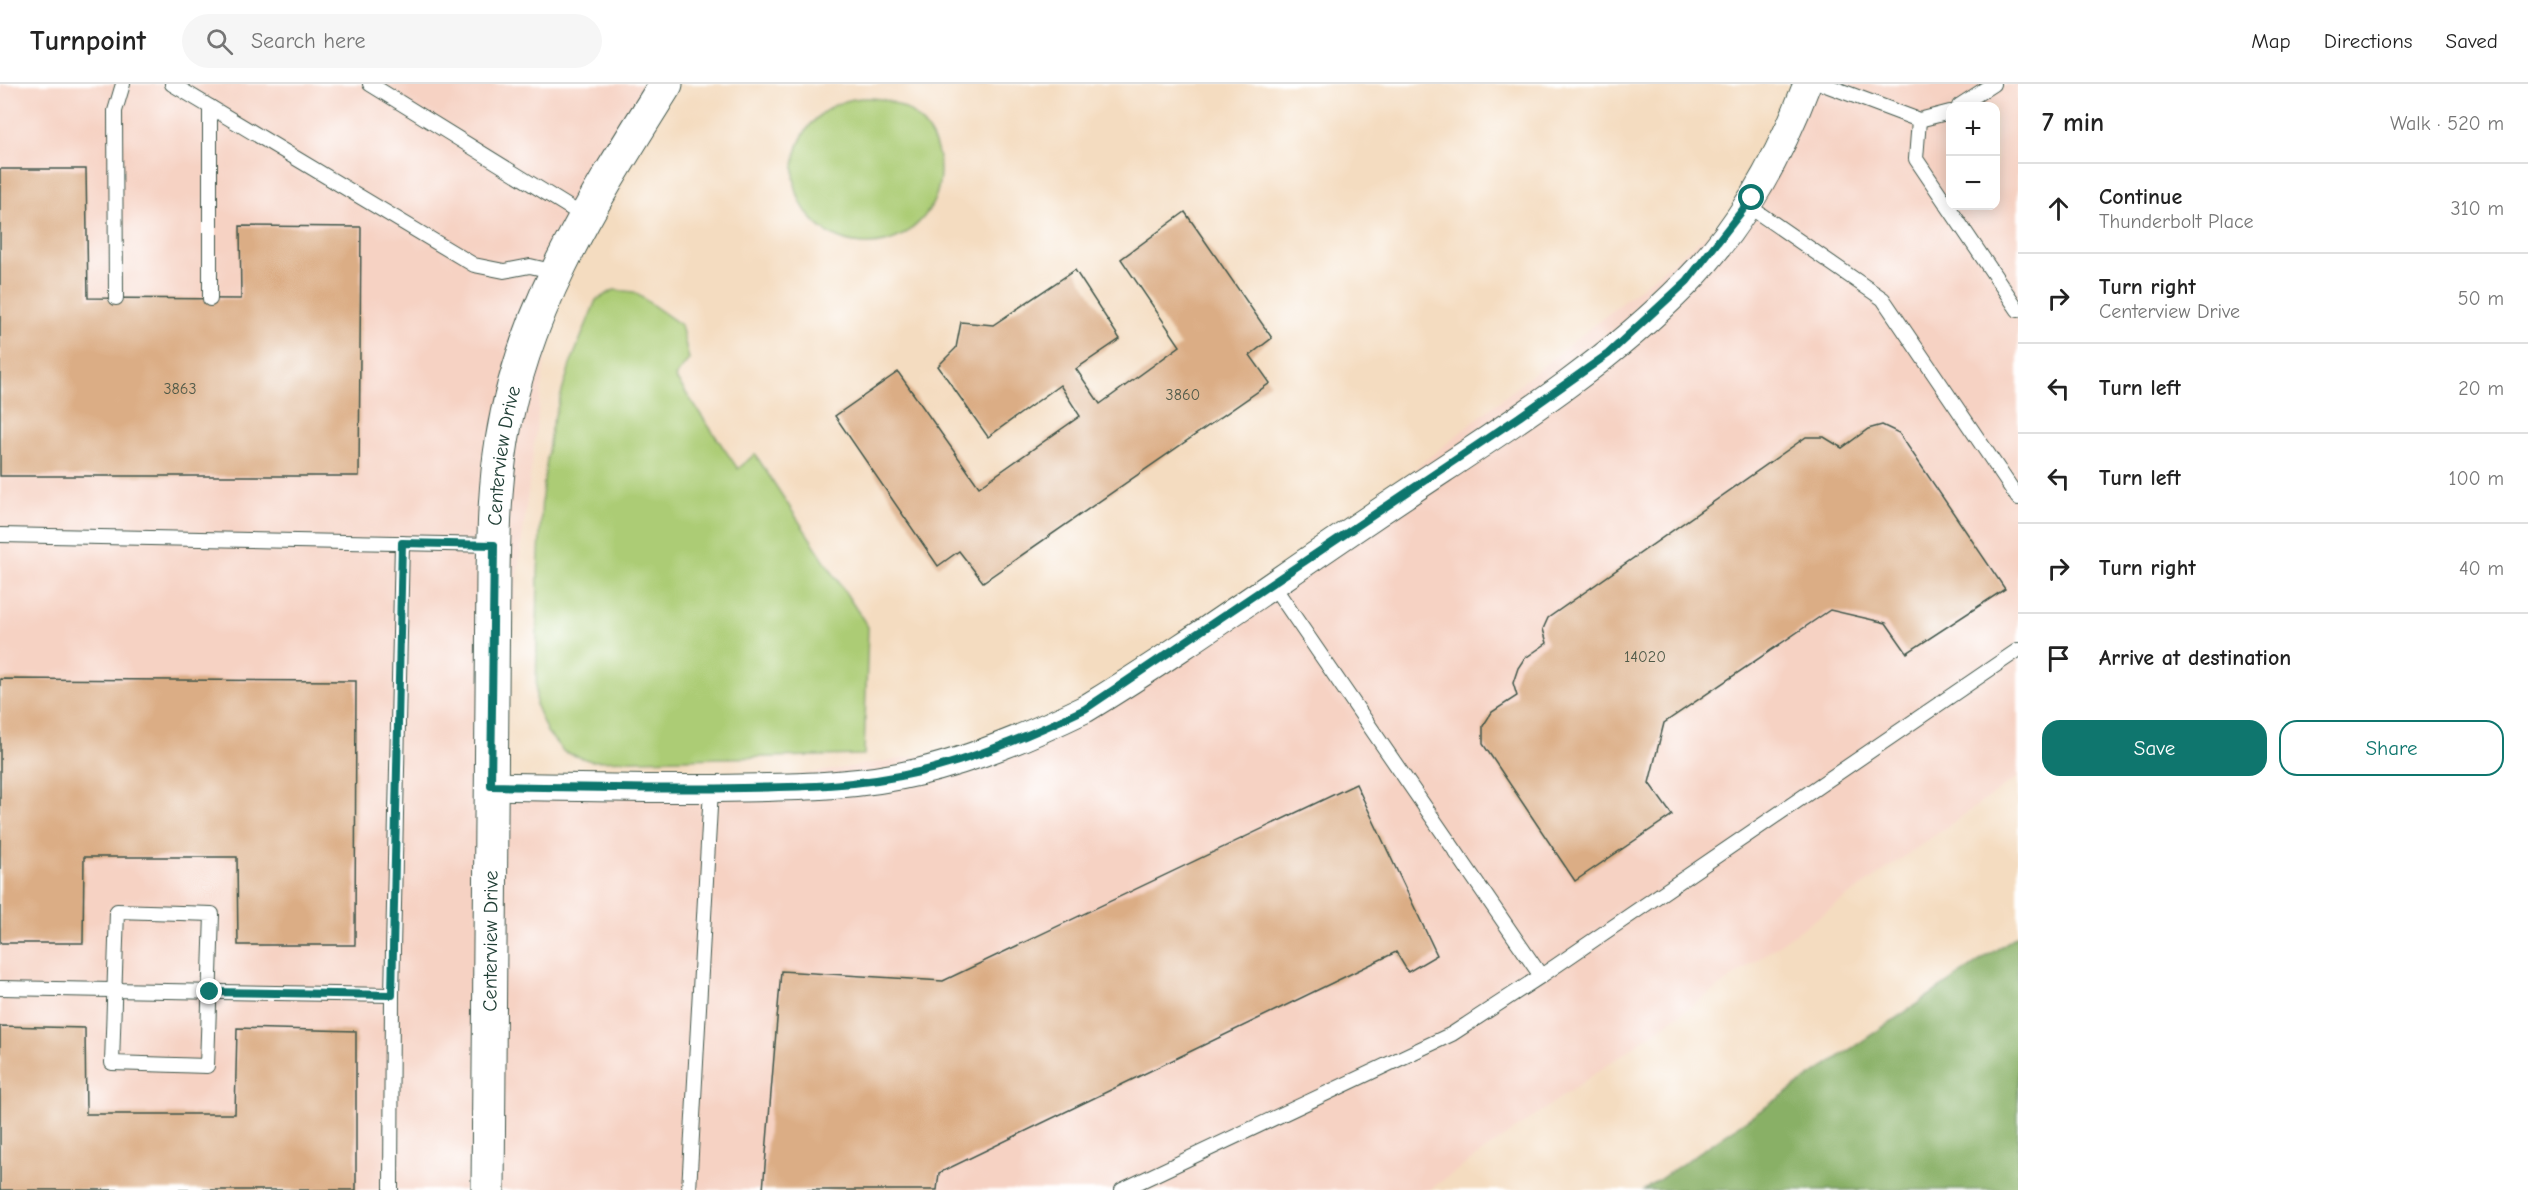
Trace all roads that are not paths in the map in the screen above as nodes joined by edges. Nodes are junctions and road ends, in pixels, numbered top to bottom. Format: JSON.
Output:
{"nodes":[{"id":1,"x":123,"y":84,"type":"edge"},
{"id":2,"x":172,"y":84,"type":"edge"},
{"id":3,"x":370,"y":84,"type":"edge"},
{"id":4,"x":666,"y":84,"type":"edge"},
{"id":5,"x":1807,"y":84,"type":"edge"},
{"id":6,"x":1823,"y":84,"type":"edge"},
{"id":7,"x":1993,"y":84,"type":"edge"},
{"id":8,"x":1965,"y":102,"type":"edge"},
{"id":9,"x":210,"y":107,"type":"junction"},
{"id":10,"x":1946,"y":113,"type":"edge"},
{"id":11,"x":1919,"y":120,"type":"junction"},
{"id":12,"x":1747,"y":205,"type":"junction"},
{"id":13,"x":585,"y":217,"type":"junction"},
{"id":14,"x":556,"y":272,"type":"junction"},
{"id":15,"x":116,"y":298,"type":"dead end"},
{"id":16,"x":210,"y":299,"type":"dead end"},
{"id":17,"x":2018,"y":310,"type":"edge"},
{"id":18,"x":2018,"y":498,"type":"edge"},
{"id":19,"x":0,"y":535,"type":"edge"},
{"id":20,"x":402,"y":543,"type":"junction"},
{"id":21,"x":494,"y":545,"type":"junction"},
{"id":22,"x":1272,"y":584,"type":"junction"},
{"id":23,"x":2018,"y":650,"type":"edge"},
{"id":24,"x":491,"y":786,"type":"junction"},
{"id":25,"x":711,"y":789,"type":"junction"},
{"id":26,"x":1541,"y":976,"type":"junction"},
{"id":27,"x":0,"y":988,"type":"edge"},
{"id":28,"x":115,"y":990,"type":"junction"},
{"id":29,"x":210,"y":992,"type":"junction"},
{"id":30,"x":392,"y":995,"type":"junction"},
{"id":31,"x":391,"y":1190,"type":"edge"},
{"id":32,"x":488,"y":1190,"type":"edge"},
{"id":33,"x":689,"y":1190,"type":"edge"},
{"id":34,"x":1122,"y":1190,"type":"edge"}],
"edges":[{"from":1,"to":15,"type":"lane"},
{"from":2,"to":9,"type":"lane"},
{"from":3,"to":13,"type":"lane"},
{"from":4,"to":13,"type":"street","name":"Centerview Drive"},
{"from":5,"to":12,"type":"street"},
{"from":6,"to":11,"type":"lane"},
{"from":7,"to":8,"type":"lane"},
{"from":9,"to":14,"type":"lane"},
{"from":9,"to":16,"type":"lane"},
{"from":10,"to":11,"type":"lane"},
{"from":11,"to":17,"type":"lane"},
{"from":12,"to":18,"type":"lane"},
{"from":12,"to":22,"type":"street"},
{"from":13,"to":14,"type":"street","name":"Centerview Drive"},
{"from":14,"to":21,"type":"street","name":"Centerview Drive"},
{"from":19,"to":20,"type":"lane"},
{"from":20,"to":21,"type":"lane"},
{"from":20,"to":30,"type":"lane"},
{"from":21,"to":24,"type":"street","name":"Centerview Drive"},
{"from":22,"to":25,"type":"street"},
{"from":22,"to":26,"type":"lane"},
{"from":23,"to":26,"type":"lane"},
{"from":24,"to":25,"type":"street"},
{"from":24,"to":32,"type":"street","name":"Centerview Drive"},
{"from":25,"to":33,"type":"lane"},
{"from":26,"to":34,"type":"lane"},
{"from":27,"to":28,"type":"lane"},
{"from":28,"to":29,"type":"lane"},
{"from":28,"to":29,"type":"lane"},
{"from":28,"to":29,"type":"lane"},
{"from":29,"to":30,"type":"lane"},
{"from":30,"to":31,"type":"lane"}]}
